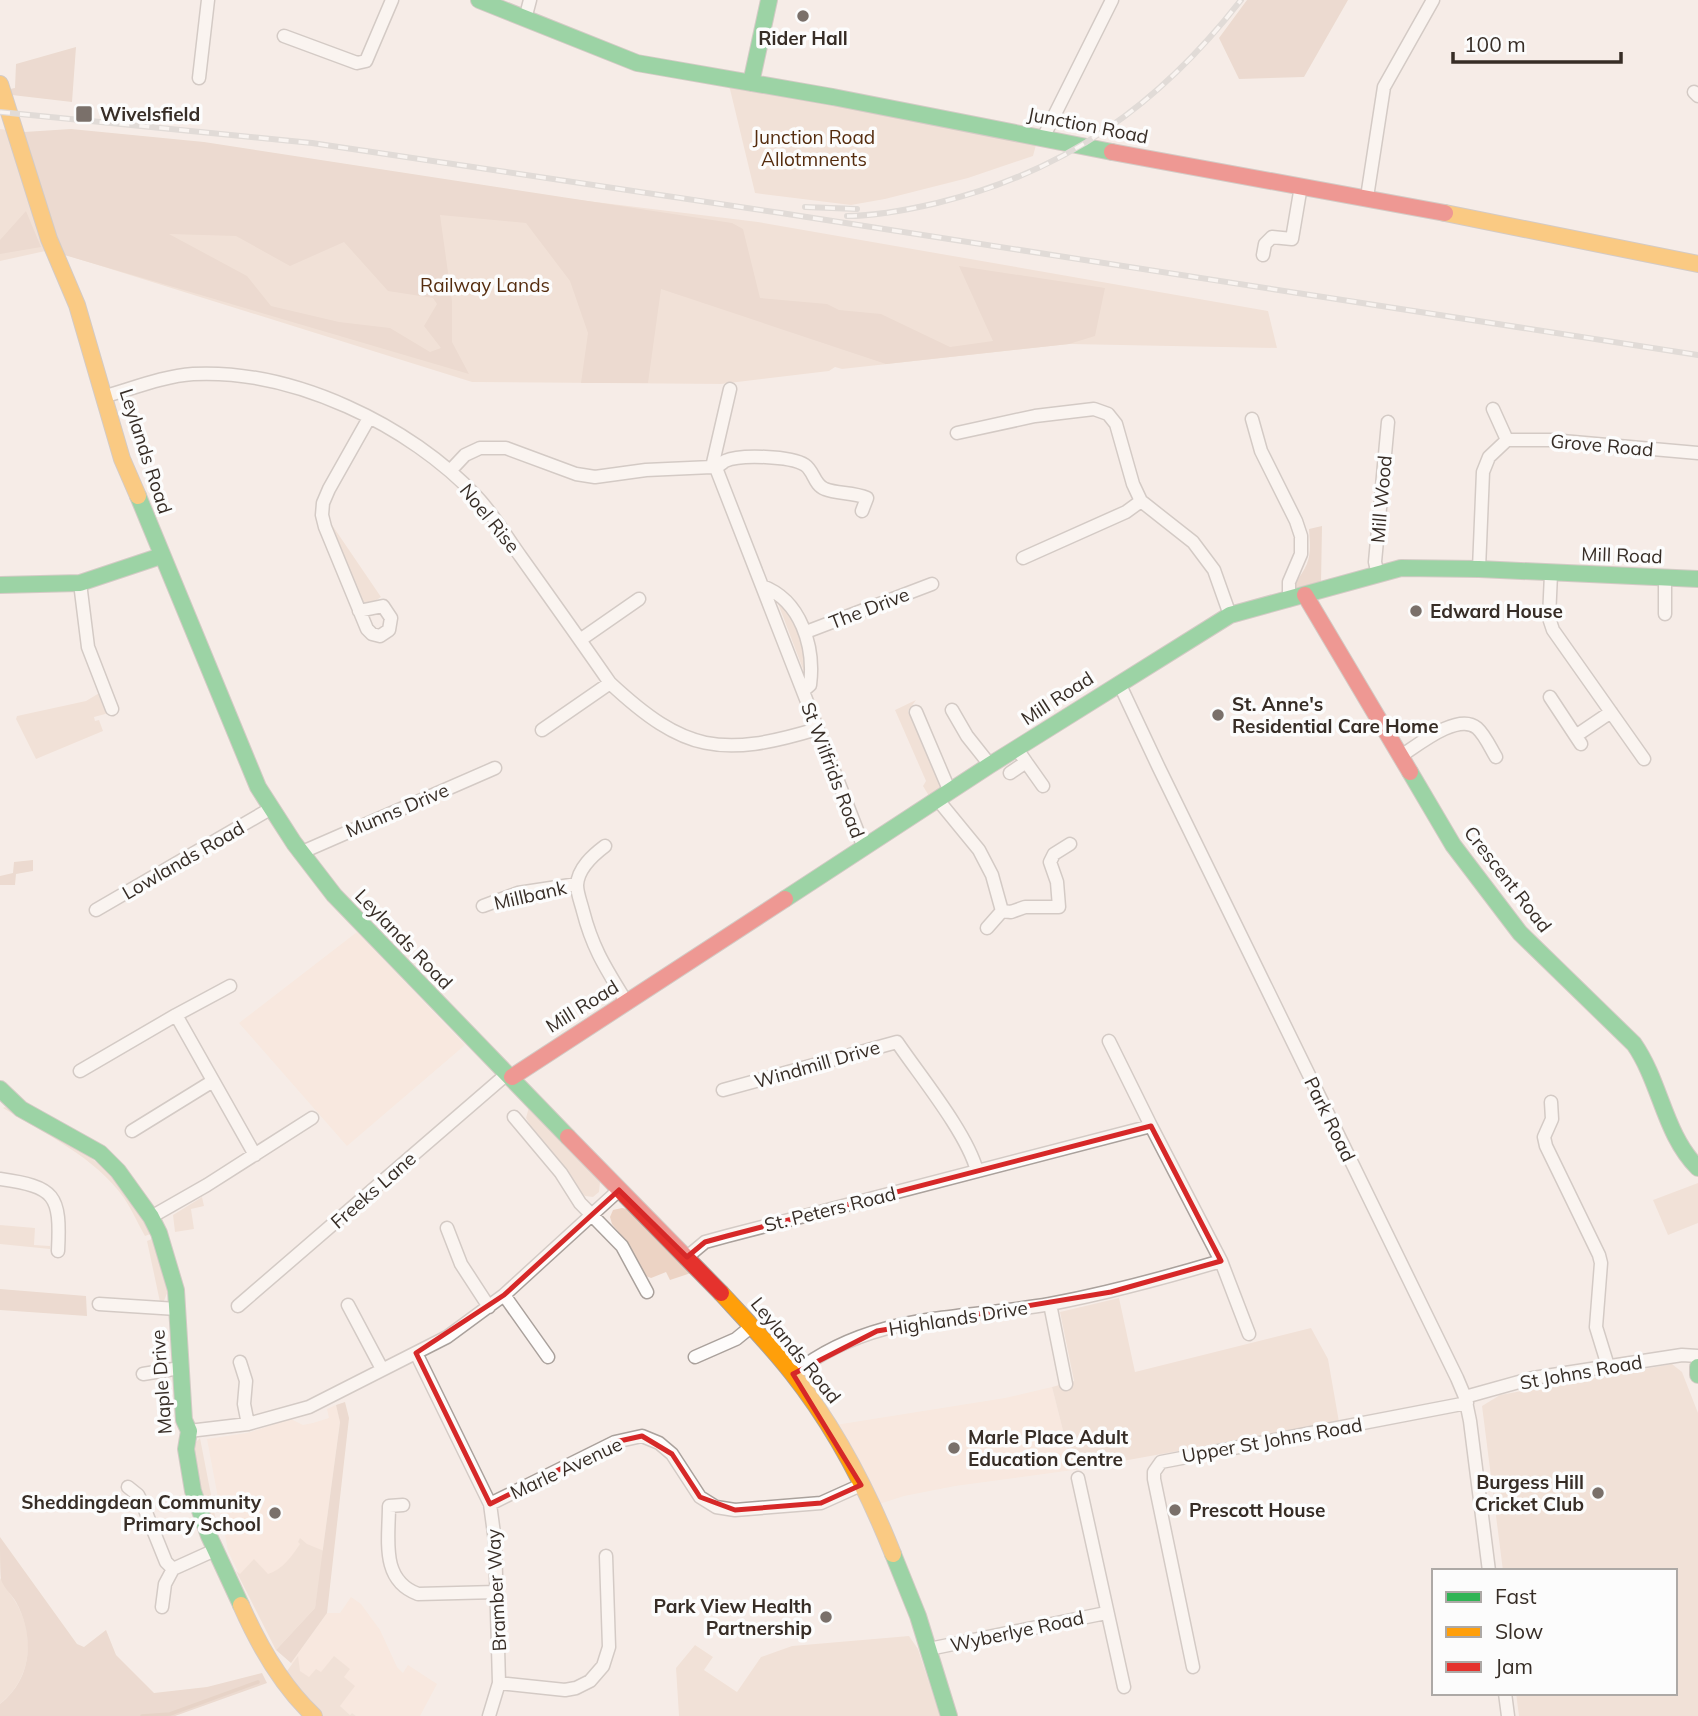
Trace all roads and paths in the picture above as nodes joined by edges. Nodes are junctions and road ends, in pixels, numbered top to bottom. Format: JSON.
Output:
{"nodes":[{"id":1,"x":208,"y":0,"type":"edge"},
{"id":2,"x":392,"y":0,"type":"edge"},
{"id":3,"x":479,"y":0,"type":"edge"},
{"id":4,"x":530,"y":0,"type":"edge"},
{"id":5,"x":769,"y":0,"type":"edge"},
{"id":6,"x":1112,"y":0,"type":"edge"},
{"id":7,"x":1433,"y":0,"type":"edge"},
{"id":8,"x":526,"y":19,"type":"junction"},
{"id":9,"x":284,"y":36,"type":"dead end"},
{"id":10,"x":199,"y":78,"type":"dead end"},
{"id":11,"x":751,"y":83,"type":"junction"},
{"id":12,"x":0,"y":84,"type":"edge"},
{"id":13,"x":1043,"y":138,"type":"junction"},
{"id":14,"x":1301,"y":186,"type":"junction"},
{"id":15,"x":1367,"y":197,"type":"junction"},
{"id":16,"x":1263,"y":255,"type":"dead end"},
{"id":17,"x":1698,"y":264,"type":"edge"},
{"id":18,"x":730,"y":389,"type":"dead end"},
{"id":19,"x":106,"y":396,"type":"junction"},
{"id":20,"x":1493,"y":409,"type":"dead end"},
{"id":21,"x":369,"y":418,"type":"junction"},
{"id":22,"x":1252,"y":419,"type":"dead end"},
{"id":23,"x":1388,"y":422,"type":"dead end"},
{"id":24,"x":957,"y":433,"type":"dead end"},
{"id":25,"x":1507,"y":440,"type":"junction"},
{"id":26,"x":1698,"y":453,"type":"edge"},
{"id":27,"x":714,"y":467,"type":"junction"},
{"id":28,"x":450,"y":471,"type":"junction"},
{"id":29,"x":1141,"y":501,"type":"junction"},
{"id":30,"x":862,"y":511,"type":"dead end"},
{"id":31,"x":161,"y":556,"type":"junction"},
{"id":32,"x":1023,"y":558,"type":"dead end"},
{"id":33,"x":1479,"y":569,"type":"junction"},
{"id":34,"x":1551,"y":574,"type":"junction"},
{"id":35,"x":1378,"y":575,"type":"junction"},
{"id":36,"x":1665,"y":578,"type":"junction"},
{"id":37,"x":1698,"y":579,"type":"edge"},
{"id":38,"x":79,"y":583,"type":"junction"},
{"id":39,"x":932,"y":584,"type":"dead end"},
{"id":40,"x":0,"y":585,"type":"edge"},
{"id":41,"x":762,"y":586,"type":"junction"},
{"id":42,"x":1305,"y":596,"type":"junction"},
{"id":43,"x":639,"y":599,"type":"dead end"},
{"id":44,"x":1289,"y":600,"type":"junction"},
{"id":45,"x":359,"y":611,"type":"dead end"},
{"id":46,"x":1665,"y":614,"type":"dead end"},
{"id":47,"x":1230,"y":615,"type":"junction"},
{"id":48,"x":806,"y":632,"type":"junction"},
{"id":49,"x":580,"y":640,"type":"junction"},
{"id":50,"x":610,"y":683,"type":"junction"},
{"id":51,"x":1119,"y":683,"type":"junction"},
{"id":52,"x":803,"y":691,"type":"junction"},
{"id":53,"x":1550,"y":697,"type":"dead end"},
{"id":54,"x":112,"y":709,"type":"dead end"},
{"id":55,"x":952,"y":710,"type":"dead end"},
{"id":56,"x":916,"y":712,"type":"dead end"},
{"id":57,"x":1611,"y":712,"type":"junction"},
{"id":58,"x":817,"y":729,"type":"junction"},
{"id":59,"x":542,"y":730,"type":"dead end"},
{"id":60,"x":1017,"y":749,"type":"junction"},
{"id":61,"x":1401,"y":756,"type":"junction"},
{"id":62,"x":1496,"y":757,"type":"dead end"},
{"id":63,"x":1644,"y":759,"type":"dead end"},
{"id":64,"x":1026,"y":762,"type":"junction"},
{"id":65,"x":990,"y":765,"type":"junction"},
{"id":66,"x":495,"y":768,"type":"dead end"},
{"id":67,"x":1010,"y":773,"type":"dead end"},
{"id":68,"x":1043,"y":786,"type":"dead end"},
{"id":69,"x":944,"y":796,"type":"junction"},
{"id":70,"x":271,"y":809,"type":"junction"},
{"id":71,"x":1070,"y":844,"type":"dead end"},
{"id":72,"x":605,"y":846,"type":"dead end"},
{"id":73,"x":864,"y":848,"type":"junction"},
{"id":74,"x":300,"y":853,"type":"junction"},
{"id":75,"x":577,"y":884,"type":"junction"},
{"id":76,"x":483,"y":906,"type":"dead end"},
{"id":77,"x":96,"y":910,"type":"dead end"},
{"id":78,"x":1002,"y":911,"type":"junction"},
{"id":79,"x":987,"y":928,"type":"dead end"},
{"id":80,"x":230,"y":986,"type":"dead end"},
{"id":81,"x":627,"y":1003,"type":"junction"},
{"id":82,"x":176,"y":1015,"type":"junction"},
{"id":83,"x":1109,"y":1041,"type":"dead end"},
{"id":84,"x":80,"y":1070,"type":"dead end"},
{"id":85,"x":510,"y":1075,"type":"junction"},
{"id":86,"x":213,"y":1080,"type":"junction"},
{"id":87,"x":723,"y":1090,"type":"dead end"},
{"id":88,"x":1,"y":1091,"type":"edge"},
{"id":89,"x":1551,"y":1102,"type":"dead end"},
{"id":90,"x":514,"y":1117,"type":"dead end"},
{"id":91,"x":313,"y":1118,"type":"dead end"},
{"id":92,"x":1152,"y":1126,"type":"junction"},
{"id":93,"x":132,"y":1131,"type":"dead end"},
{"id":94,"x":255,"y":1154,"type":"junction"},
{"id":95,"x":1698,"y":1168,"type":"edge"},
{"id":96,"x":977,"y":1171,"type":"junction"},
{"id":97,"x":0,"y":1179,"type":"edge"},
{"id":98,"x":619,"y":1190,"type":"junction"},
{"id":99,"x":591,"y":1214,"type":"junction"},
{"id":100,"x":151,"y":1217,"type":"junction"},
{"id":101,"x":447,"y":1228,"type":"dead end"},
{"id":102,"x":58,"y":1251,"type":"dead end"},
{"id":103,"x":687,"y":1257,"type":"junction"},
{"id":104,"x":1221,"y":1261,"type":"junction"},
{"id":105,"x":647,"y":1292,"type":"dead end"},
{"id":106,"x":504,"y":1295,"type":"junction"},
{"id":107,"x":99,"y":1304,"type":"dead end"},
{"id":108,"x":1050,"y":1304,"type":"junction"},
{"id":109,"x":348,"y":1305,"type":"dead end"},
{"id":110,"x":238,"y":1306,"type":"dead end"},
{"id":111,"x":489,"y":1307,"type":"junction"},
{"id":112,"x":177,"y":1309,"type":"junction"},
{"id":113,"x":752,"y":1326,"type":"junction"},
{"id":114,"x":1249,"y":1334,"type":"dead end"},
{"id":115,"x":416,"y":1353,"type":"junction"},
{"id":116,"x":1698,"y":1356,"type":"edge"},
{"id":117,"x":548,"y":1357,"type":"dead end"},
{"id":118,"x":695,"y":1357,"type":"dead end"},
{"id":119,"x":240,"y":1362,"type":"dead end"},
{"id":120,"x":1608,"y":1366,"type":"junction"},
{"id":121,"x":1698,"y":1367,"type":"edge"},
{"id":122,"x":180,"y":1368,"type":"junction"},
{"id":123,"x":383,"y":1369,"type":"junction"},
{"id":124,"x":143,"y":1374,"type":"dead end"},
{"id":125,"x":793,"y":1374,"type":"junction"},
{"id":126,"x":1698,"y":1375,"type":"edge"},
{"id":127,"x":1066,"y":1384,"type":"dead end"},
{"id":128,"x":1466,"y":1400,"type":"junction"},
{"id":129,"x":248,"y":1424,"type":"junction"},
{"id":130,"x":189,"y":1431,"type":"junction"},
{"id":131,"x":1078,"y":1478,"type":"dead end"},
{"id":132,"x":861,"y":1485,"type":"junction"},
{"id":133,"x":128,"y":1487,"type":"dead end"},
{"id":134,"x":490,"y":1504,"type":"junction"},
{"id":135,"x":403,"y":1505,"type":"dead end"},
{"id":136,"x":215,"y":1550,"type":"junction"},
{"id":137,"x":606,"y":1556,"type":"dead end"},
{"id":138,"x":173,"y":1569,"type":"junction"},
{"id":139,"x":1489,"y":1569,"type":"edge"},
{"id":140,"x":497,"y":1592,"type":"junction"},
{"id":141,"x":162,"y":1607,"type":"dead end"},
{"id":142,"x":1106,"y":1613,"type":"junction"},
{"id":143,"x":929,"y":1649,"type":"junction"},
{"id":144,"x":1193,"y":1667,"type":"dead end"},
{"id":145,"x":499,"y":1682,"type":"junction"},
{"id":146,"x":1124,"y":1687,"type":"dead end"},
{"id":147,"x":1505,"y":1695,"type":"edge"},
{"id":148,"x":307,"y":1714,"type":"edge"},
{"id":149,"x":489,"y":1716,"type":"edge"},
{"id":150,"x":949,"y":1716,"type":"edge"},
{"id":151,"x":1508,"y":1716,"type":"edge"}],
"edges":[{"from":1,"to":10,"type":"street"},
{"from":2,"to":9,"type":"street"},
{"from":3,"to":8,"type":"street","name":"Junction Road"},
{"from":4,"to":8,"type":"street"},
{"from":5,"to":11,"type":"street"},
{"from":6,"to":13,"type":"street"},
{"from":7,"to":15,"type":"street"},
{"from":8,"to":11,"type":"street","name":"Junction Road"},
{"from":11,"to":13,"type":"street","name":"Junction Road"},
{"from":12,"to":19,"type":"street","name":"Leylands Road"},
{"from":13,"to":14,"type":"street","name":"Junction Road"},
{"from":14,"to":15,"type":"street","name":"Junction Road"},
{"from":14,"to":16,"type":"street"},
{"from":15,"to":17,"type":"street","name":"Junction Road"},
{"from":18,"to":27,"type":"street"},
{"from":19,"to":21,"type":"street","name":"Noel Rise"},
{"from":19,"to":31,"type":"street","name":"Leylands Road"},
{"from":20,"to":25,"type":"street"},
{"from":21,"to":28,"type":"street","name":"Noel Rise"},
{"from":21,"to":45,"type":"street"},
{"from":22,"to":44,"type":"street"},
{"from":23,"to":35,"type":"street","name":"Mill Wood"},
{"from":24,"to":29,"type":"street"},
{"from":25,"to":26,"type":"street","name":"Grove Road"},
{"from":25,"to":33,"type":"street"},
{"from":27,"to":28,"type":"street"},
{"from":27,"to":30,"type":"street"},
{"from":27,"to":41,"type":"street","name":"St Wilfrids Road"},
{"from":28,"to":49,"type":"street","name":"Noel Rise"},
{"from":29,"to":32,"type":"street"},
{"from":29,"to":47,"type":"street"},
{"from":31,"to":38,"type":"street"},
{"from":31,"to":70,"type":"street","name":"Leylands Road"},
{"from":33,"to":34,"type":"street","name":"Mill Road"},
{"from":33,"to":35,"type":"street","name":"Mill Road"},
{"from":34,"to":36,"type":"street","name":"Mill Road"},
{"from":34,"to":57,"type":"street"},
{"from":35,"to":42,"type":"street","name":"Mill Road"},
{"from":36,"to":37,"type":"street","name":"Mill Road"},
{"from":36,"to":46,"type":"street"},
{"from":38,"to":40,"type":"street"},
{"from":38,"to":54,"type":"street"},
{"from":39,"to":48,"type":"street","name":"The Drive"},
{"from":41,"to":48,"type":"street","name":"St Wilfrids Road"},
{"from":41,"to":52,"type":"street","name":"St Wilfrids Road"},
{"from":42,"to":44,"type":"street","name":"Mill Road"},
{"from":42,"to":61,"type":"street","name":"Crescent Road"},
{"from":43,"to":49,"type":"street"},
{"from":44,"to":47,"type":"street","name":"Mill Road"},
{"from":47,"to":51,"type":"street","name":"Mill Road"},
{"from":48,"to":52,"type":"street","name":"St Wilfrids Road"},
{"from":49,"to":50,"type":"street","name":"Noel Rise"},
{"from":50,"to":58,"type":"street","name":"Noel Rise"},
{"from":50,"to":59,"type":"street"},
{"from":51,"to":60,"type":"street","name":"Mill Road"},
{"from":51,"to":128,"type":"street","name":"Park Road"},
{"from":52,"to":58,"type":"street","name":"St Wilfrids Road"},
{"from":53,"to":57,"type":"street"},
{"from":55,"to":65,"type":"street"},
{"from":56,"to":69,"type":"street"},
{"from":57,"to":63,"type":"street"},
{"from":58,"to":73,"type":"street","name":"St Wilfrids Road"},
{"from":60,"to":64,"type":"street"},
{"from":60,"to":65,"type":"street","name":"Mill Road"},
{"from":61,"to":62,"type":"street"},
{"from":61,"to":95,"type":"street","name":"Crescent Road"},
{"from":64,"to":67,"type":"street"},
{"from":64,"to":68,"type":"street"},
{"from":65,"to":69,"type":"street","name":"Mill Road"},
{"from":66,"to":74,"type":"street","name":"Munns Drive"},
{"from":69,"to":73,"type":"street","name":"Mill Road"},
{"from":69,"to":78,"type":"street"},
{"from":70,"to":74,"type":"street","name":"Leylands Road"},
{"from":70,"to":77,"type":"street","name":"Lowlands Road"},
{"from":71,"to":78,"type":"street"},
{"from":72,"to":75,"type":"street","name":"Millbank"},
{"from":73,"to":81,"type":"street","name":"Mill Road"},
{"from":74,"to":85,"type":"street","name":"Leylands Road"},
{"from":75,"to":76,"type":"street","name":"Millbank"},
{"from":75,"to":81,"type":"street","name":"Millbank"},
{"from":78,"to":79,"type":"street"},
{"from":80,"to":82,"type":"street"},
{"from":81,"to":85,"type":"street","name":"Mill Road"},
{"from":82,"to":84,"type":"street"},
{"from":82,"to":86,"type":"street"},
{"from":83,"to":92,"type":"street"},
{"from":85,"to":98,"type":"street","name":"Leylands Road"},
{"from":85,"to":110,"type":"street","name":"Freeks Lane"},
{"from":86,"to":93,"type":"street"},
{"from":86,"to":94,"type":"street"},
{"from":87,"to":96,"type":"street","name":"Windmill Drive"},
{"from":88,"to":100,"type":"street","name":"Maple Drive"},
{"from":89,"to":120,"type":"street"},
{"from":90,"to":99,"type":"street"},
{"from":91,"to":94,"type":"street"},
{"from":92,"to":96,"type":"street","name":"St. Peters Road"},
{"from":92,"to":104,"type":"street"},
{"from":94,"to":100,"type":"street"},
{"from":96,"to":103,"type":"street","name":"St. Peters Road"},
{"from":97,"to":102,"type":"street"},
{"from":98,"to":99,"type":"street"},
{"from":98,"to":103,"type":"street","name":"Leylands Road"},
{"from":99,"to":105,"type":"street"},
{"from":99,"to":106,"type":"street"},
{"from":100,"to":112,"type":"street","name":"Maple Drive"},
{"from":101,"to":111,"type":"street"},
{"from":103,"to":113,"type":"street","name":"Leylands Road"},
{"from":104,"to":108,"type":"street","name":"Highlands Drive"},
{"from":104,"to":114,"type":"street"},
{"from":106,"to":111,"type":"street"},
{"from":106,"to":117,"type":"street"},
{"from":107,"to":112,"type":"street"},
{"from":108,"to":125,"type":"street","name":"Highlands Drive"},
{"from":108,"to":127,"type":"street","name":"Highlands Drive"},
{"from":109,"to":123,"type":"street"},
{"from":111,"to":115,"type":"street"},
{"from":112,"to":122,"type":"street","name":"Maple Drive"},
{"from":113,"to":118,"type":"street"},
{"from":113,"to":125,"type":"street","name":"Leylands Road"},
{"from":115,"to":123,"type":"street"},
{"from":115,"to":134,"type":"street","name":"Bramber Way"},
{"from":116,"to":120,"type":"street","name":"St Johns Road"},
{"from":119,"to":129,"type":"street"},
{"from":120,"to":128,"type":"street","name":"St Johns Road"},
{"from":121,"to":126,"type":"street"},
{"from":122,"to":124,"type":"street"},
{"from":122,"to":130,"type":"street","name":"Maple Drive"},
{"from":123,"to":129,"type":"street"},
{"from":125,"to":132,"type":"street","name":"Leylands Road"},
{"from":128,"to":139,"type":"street","name":"Park Road"},
{"from":128,"to":144,"type":"street","name":"Upper St Johns Road"},
{"from":129,"to":130,"type":"street"},
{"from":130,"to":136,"type":"street","name":"Maple Drive"},
{"from":131,"to":142,"type":"street","name":"Wyberlye Road"},
{"from":132,"to":134,"type":"street","name":"Marle Avenue"},
{"from":132,"to":143,"type":"street","name":"Leylands Road"},
{"from":133,"to":138,"type":"street"},
{"from":134,"to":140,"type":"street","name":"Bramber Way"},
{"from":135,"to":140,"type":"street"},
{"from":136,"to":138,"type":"street"},
{"from":136,"to":148,"type":"street","name":"Maple Drive"},
{"from":137,"to":145,"type":"street"},
{"from":138,"to":141,"type":"street"},
{"from":140,"to":145,"type":"street","name":"Bramber Way"},
{"from":142,"to":143,"type":"street","name":"Wyberlye Road"},
{"from":142,"to":146,"type":"street","name":"Wyberlye Road"},
{"from":143,"to":150,"type":"street","name":"Leylands Road"},
{"from":145,"to":149,"type":"street","name":"Bramber Way"},
{"from":147,"to":151,"type":"street"}]}
